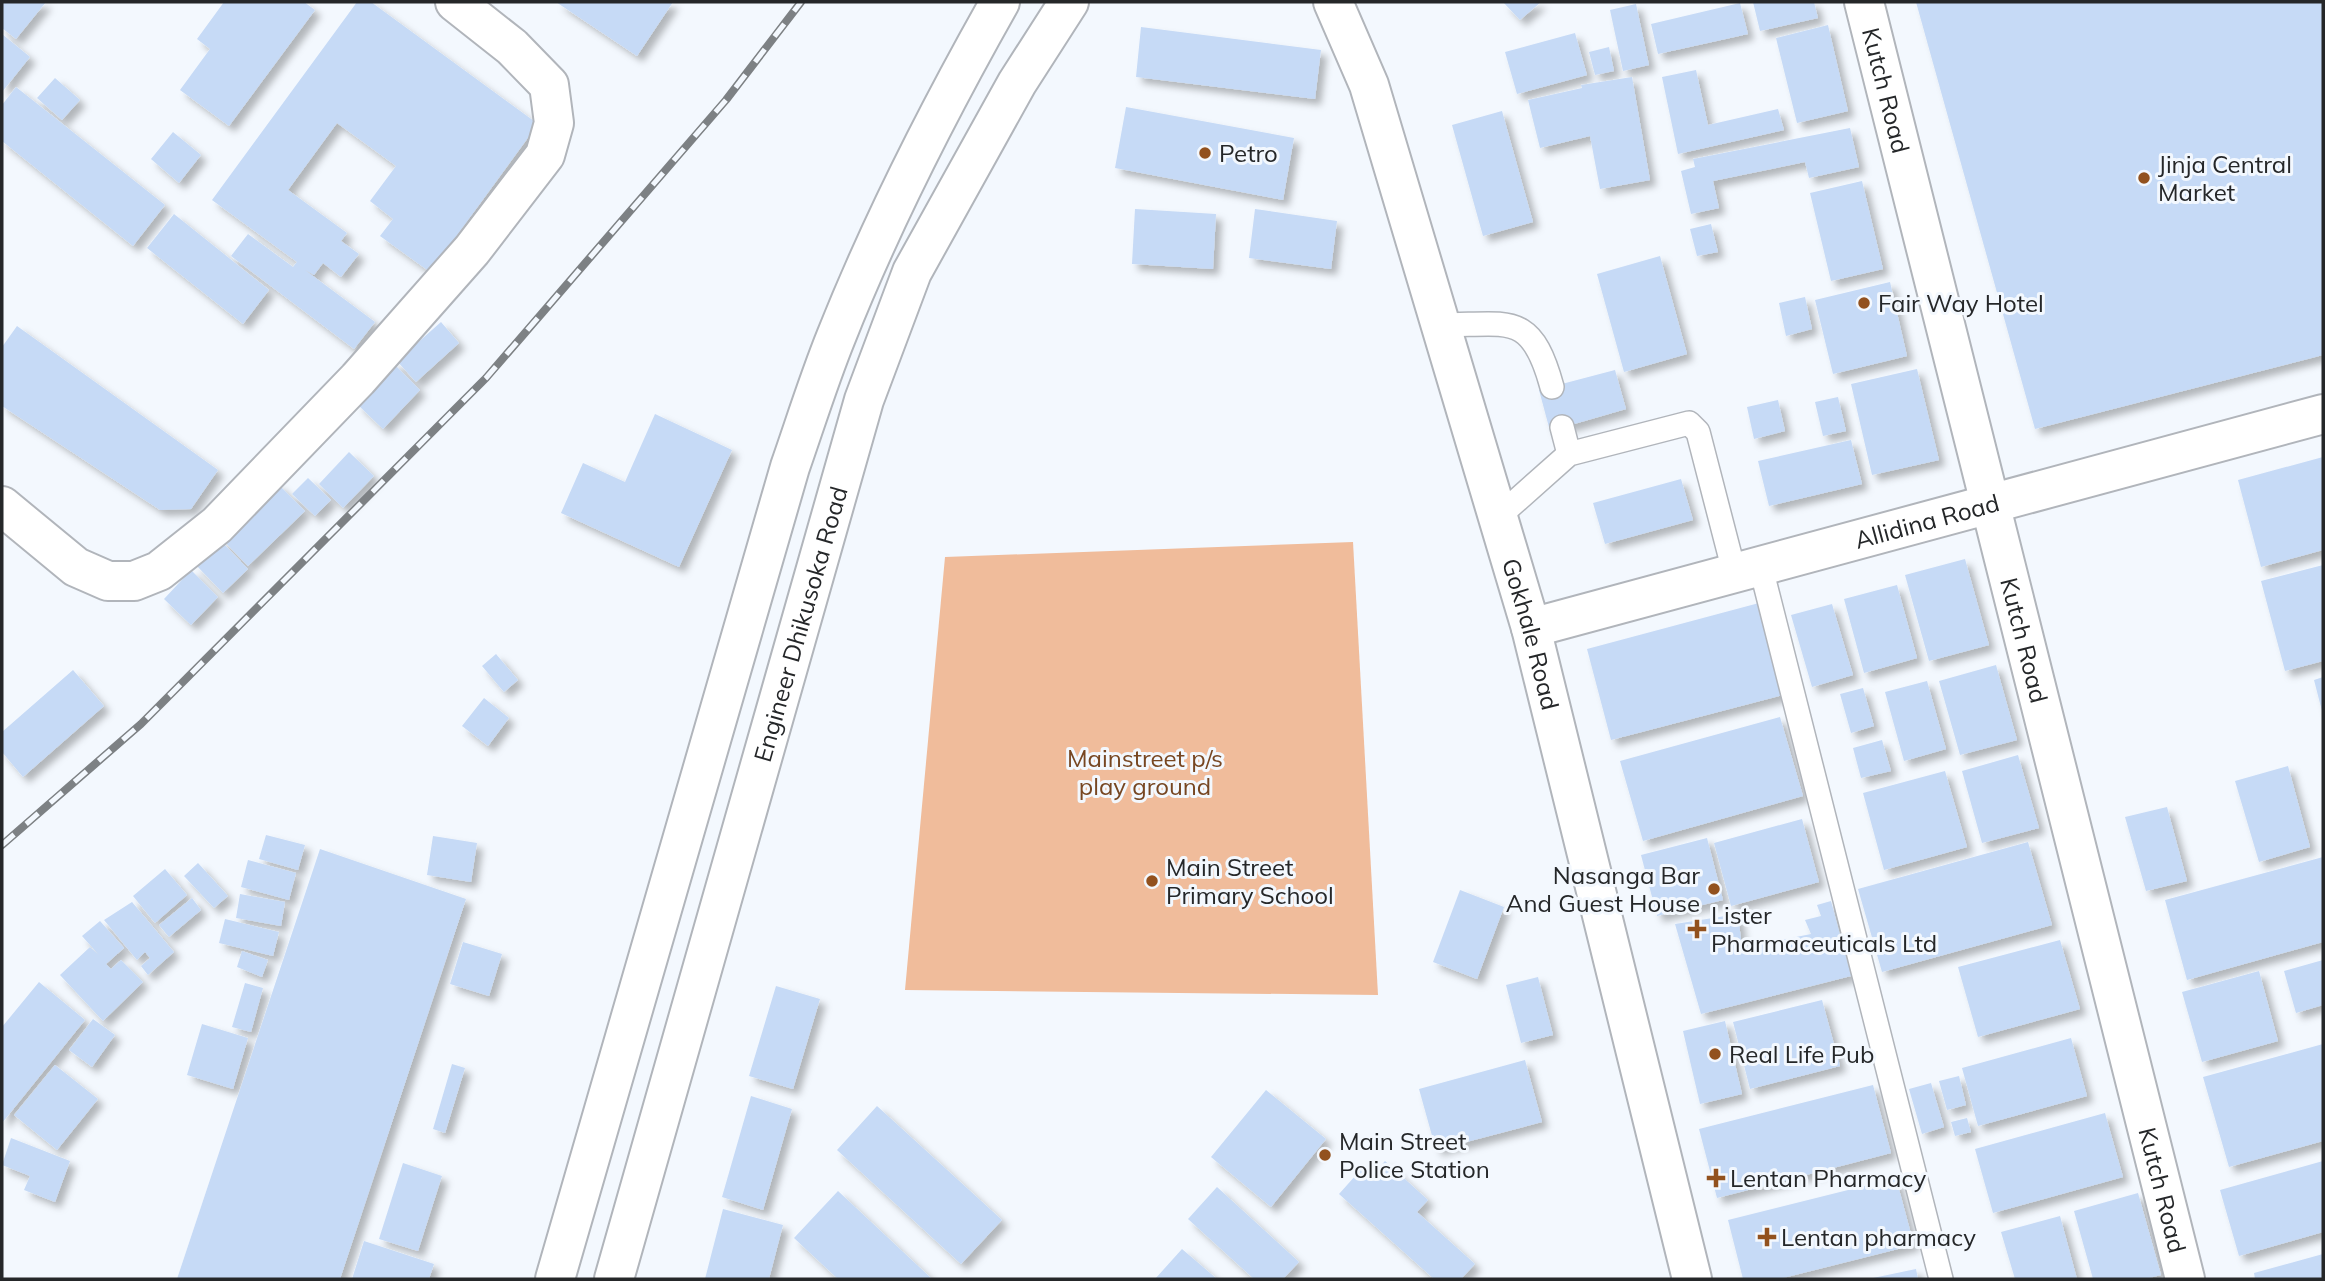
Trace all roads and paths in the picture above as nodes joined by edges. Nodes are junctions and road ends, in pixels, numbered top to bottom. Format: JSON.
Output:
{"nodes":[{"id":1,"x":454,"y":2,"type":"edge"},
{"id":2,"x":1000,"y":2,"type":"edge"},
{"id":3,"x":1069,"y":2,"type":"edge"},
{"id":4,"x":1333,"y":2,"type":"edge"},
{"id":5,"x":1864,"y":2,"type":"edge"},
{"id":6,"x":1440,"y":325,"type":"junction"},
{"id":7,"x":1552,"y":387,"type":"dead end"},
{"id":8,"x":2323,"y":414,"type":"edge"},
{"id":9,"x":1563,"y":427,"type":"dead end"},
{"id":10,"x":1569,"y":454,"type":"junction"},
{"id":11,"x":2,"y":506,"type":"edge"},
{"id":12,"x":1990,"y":506,"type":"junction"},
{"id":13,"x":1497,"y":518,"type":"junction"},
{"id":14,"x":1748,"y":571,"type":"junction"},
{"id":15,"x":1531,"y":628,"type":"junction"},
{"id":16,"x":555,"y":1279,"type":"edge"},
{"id":17,"x":614,"y":1279,"type":"edge"},
{"id":18,"x":1692,"y":1279,"type":"edge"},
{"id":19,"x":1941,"y":1279,"type":"edge"},
{"id":20,"x":2185,"y":1279,"type":"edge"}],
"edges":[{"from":1,"to":11,"type":"street"},
{"from":2,"to":16,"type":"street"},
{"from":3,"to":17,"type":"street","name":"Engineer Dhikusoka Road"},
{"from":4,"to":6,"type":"street","name":"Gokhale Road"},
{"from":5,"to":12,"type":"street","name":"Kutch Road"},
{"from":6,"to":7,"type":"lane"},
{"from":6,"to":13,"type":"street","name":"Gokhale Road"},
{"from":8,"to":12,"type":"street","name":"Allidina Road"},
{"from":9,"to":10,"type":"lane"},
{"from":10,"to":13,"type":"lane"},
{"from":10,"to":14,"type":"lane"},
{"from":12,"to":14,"type":"street","name":"Allidina Road"},
{"from":12,"to":20,"type":"street","name":"Kutch Road"},
{"from":13,"to":15,"type":"street","name":"Gokhale Road"},
{"from":14,"to":15,"type":"street","name":"Allidina Road"},
{"from":14,"to":19,"type":"lane"},
{"from":15,"to":18,"type":"street","name":"Gokhale Road"}]}
